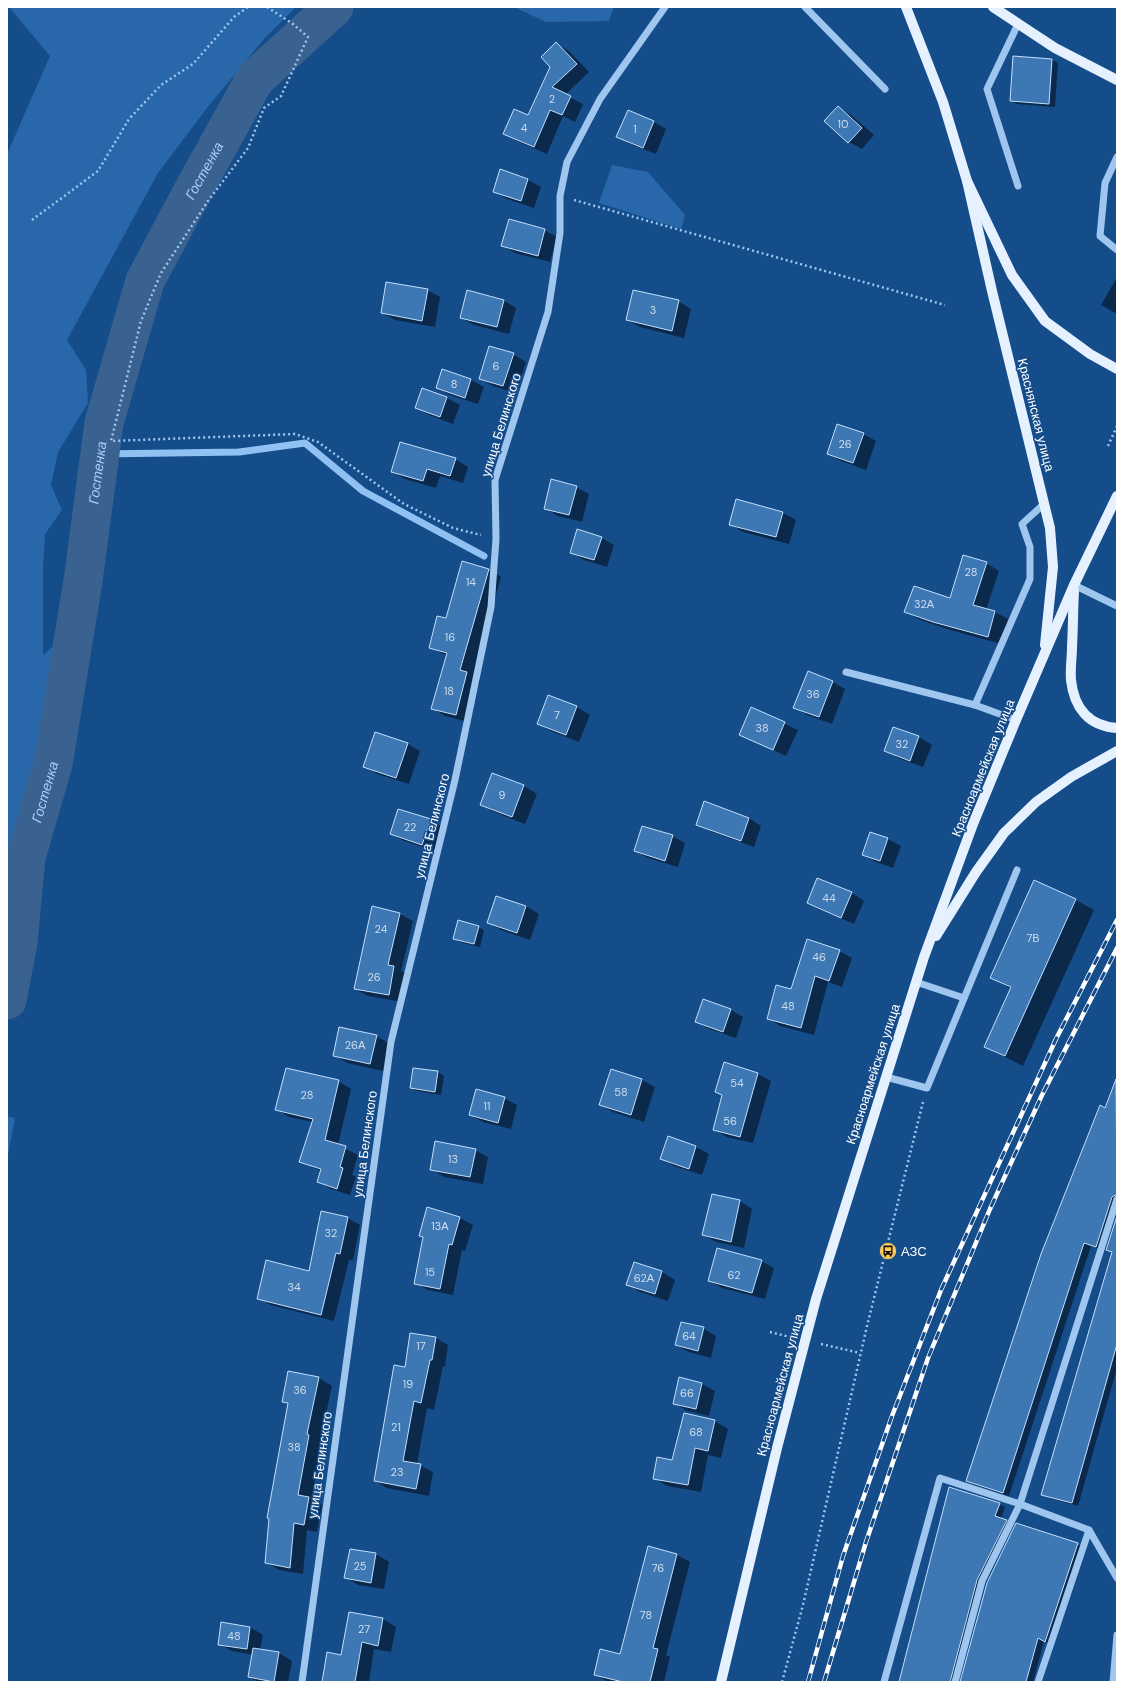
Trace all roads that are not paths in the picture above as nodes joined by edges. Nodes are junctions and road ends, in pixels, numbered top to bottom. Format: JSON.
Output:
{"nodes":[{"id":1,"x":665,"y":7,"type":"edge"},
{"id":2,"x":805,"y":7,"type":"edge"},
{"id":3,"x":906,"y":7,"type":"edge"},
{"id":4,"x":993,"y":7,"type":"edge"},
{"id":5,"x":1018,"y":24,"type":"junction"},
{"id":6,"x":1117,"y":80,"type":"edge"},
{"id":7,"x":885,"y":89,"type":"dead end"},
{"id":8,"x":1117,"y":157,"type":"edge"},
{"id":9,"x":967,"y":181,"type":"junction"},
{"id":10,"x":1018,"y":186,"type":"dead end"},
{"id":11,"x":1117,"y":250,"type":"edge"},
{"id":12,"x":1117,"y":369,"type":"edge"},
{"id":13,"x":1117,"y":496,"type":"edge"},
{"id":14,"x":1045,"y":503,"type":"junction"},
{"id":15,"x":1074,"y":585,"type":"junction"},
{"id":16,"x":1117,"y":606,"type":"edge"},
{"id":17,"x":1043,"y":658,"type":"junction"},
{"id":18,"x":846,"y":672,"type":"dead end"},
{"id":19,"x":975,"y":705,"type":"junction"},
{"id":20,"x":1016,"y":720,"type":"junction"},
{"id":21,"x":1117,"y":728,"type":"edge"},
{"id":22,"x":1117,"y":751,"type":"edge"},
{"id":23,"x":1017,"y":870,"type":"dead end"},
{"id":24,"x":924,"y":957,"type":"junction"},
{"id":25,"x":916,"y":982,"type":"junction"},
{"id":26,"x":964,"y":998,"type":"junction"},
{"id":27,"x":886,"y":1077,"type":"junction"},
{"id":28,"x":1117,"y":1199,"type":"edge"},
{"id":29,"x":1020,"y":1504,"type":"junction"},
{"id":30,"x":1089,"y":1530,"type":"junction"},
{"id":31,"x":1117,"y":1578,"type":"edge"},
{"id":32,"x":1117,"y":1635,"type":"edge"},
{"id":33,"x":302,"y":1682,"type":"edge"},
{"id":34,"x":721,"y":1682,"type":"edge"},
{"id":35,"x":884,"y":1682,"type":"edge"},
{"id":36,"x":955,"y":1682,"type":"edge"},
{"id":37,"x":1038,"y":1682,"type":"edge"},
{"id":38,"x":1113,"y":1682,"type":"edge"}],
"edges":[{"from":1,"to":33,"type":"street","name":"улица Белинского"},
{"from":2,"to":7,"type":"street"},
{"from":3,"to":9,"type":"main road"},
{"from":4,"to":5,"type":"main road"},
{"from":5,"to":6,"type":"main road"},
{"from":5,"to":10,"type":"street"},
{"from":8,"to":11,"type":"street"},
{"from":9,"to":12,"type":"main road"},
{"from":9,"to":14,"type":"main road","name":"Краснянская улица"},
{"from":13,"to":15,"type":"main road","name":"Красноармейская улица"},
{"from":14,"to":17,"type":"main road","name":"Краснянская улица"},
{"from":14,"to":19,"type":"street"},
{"from":15,"to":16,"type":"street"},
{"from":15,"to":17,"type":"main road","name":"Красноармейская улица"},
{"from":15,"to":21,"type":"main road"},
{"from":17,"to":20,"type":"main road","name":"Красноармейская улица"},
{"from":18,"to":19,"type":"street"},
{"from":19,"to":20,"type":"street"},
{"from":20,"to":24,"type":"main road","name":"Красноармейская улица"},
{"from":22,"to":24,"type":"main road"},
{"from":23,"to":26,"type":"street"},
{"from":24,"to":25,"type":"main road","name":"Красноармейская улица"},
{"from":25,"to":26,"type":"street"},
{"from":25,"to":27,"type":"main road","name":"Красноармейская улица"},
{"from":26,"to":27,"type":"street"},
{"from":27,"to":34,"type":"main road","name":"Красноармейская улица"},
{"from":28,"to":29,"type":"street"},
{"from":29,"to":30,"type":"street"},
{"from":29,"to":35,"type":"street"},
{"from":29,"to":36,"type":"street"},
{"from":30,"to":31,"type":"street"},
{"from":30,"to":37,"type":"street"},
{"from":32,"to":38,"type":"street"}]}
